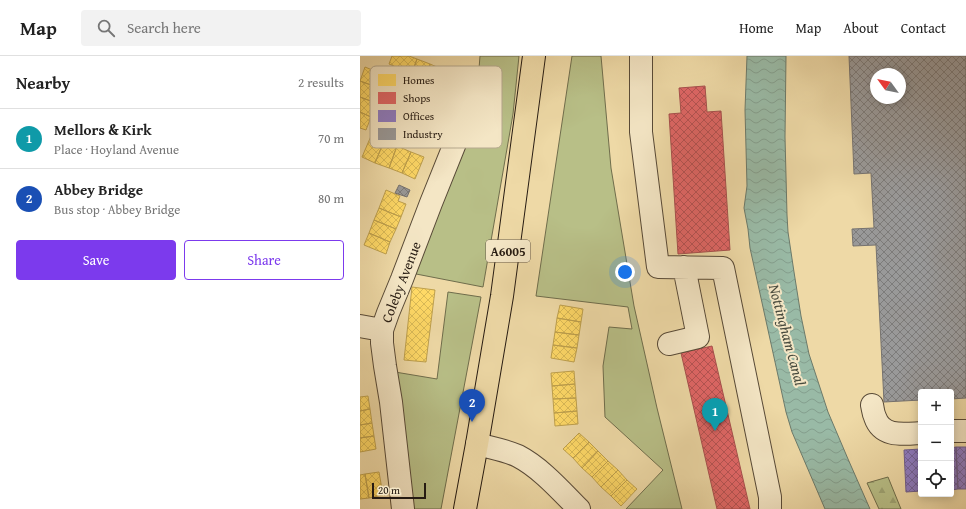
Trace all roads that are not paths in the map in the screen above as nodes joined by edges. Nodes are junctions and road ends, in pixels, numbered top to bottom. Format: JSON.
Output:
{"nodes":[{"id":1,"x":641,"y":56,"type":"edge"},
{"id":2,"x":534,"y":57,"type":"edge"},
{"id":3,"x":453,"y":148,"type":"edge"},
{"id":4,"x":684,"y":267,"type":"junction"},
{"id":5,"x":360,"y":326,"type":"edge"},
{"id":6,"x":382,"y":330,"type":"junction"},
{"id":7,"x":669,"y":344,"type":"dead end"},
{"id":8,"x":872,"y":405,"type":"dead end"},
{"id":9,"x":954,"y":431,"type":"edge"},
{"id":10,"x":966,"y":431,"type":"edge"},
{"id":11,"x":918,"y":433,"type":"edge"},
{"id":12,"x":477,"y":444,"type":"junction"},
{"id":13,"x":403,"y":509,"type":"edge"},
{"id":14,"x":465,"y":509,"type":"edge"},
{"id":15,"x":579,"y":509,"type":"edge"},
{"id":16,"x":770,"y":509,"type":"edge"}],
"edges":[{"from":1,"to":4,"type":"street"},
{"from":2,"to":12,"type":"main road","number":"A6005"},
{"from":3,"to":6,"type":"street","name":"Coleby Avenue"},
{"from":4,"to":7,"type":"street"},
{"from":4,"to":16,"type":"street"},
{"from":5,"to":6,"type":"street"},
{"from":6,"to":13,"type":"street","name":"Coleby Avenue"},
{"from":8,"to":11,"type":"street"},
{"from":9,"to":10,"type":"street"},
{"from":12,"to":14,"type":"main road","number":"A6005"},
{"from":12,"to":15,"type":"street"}]}
